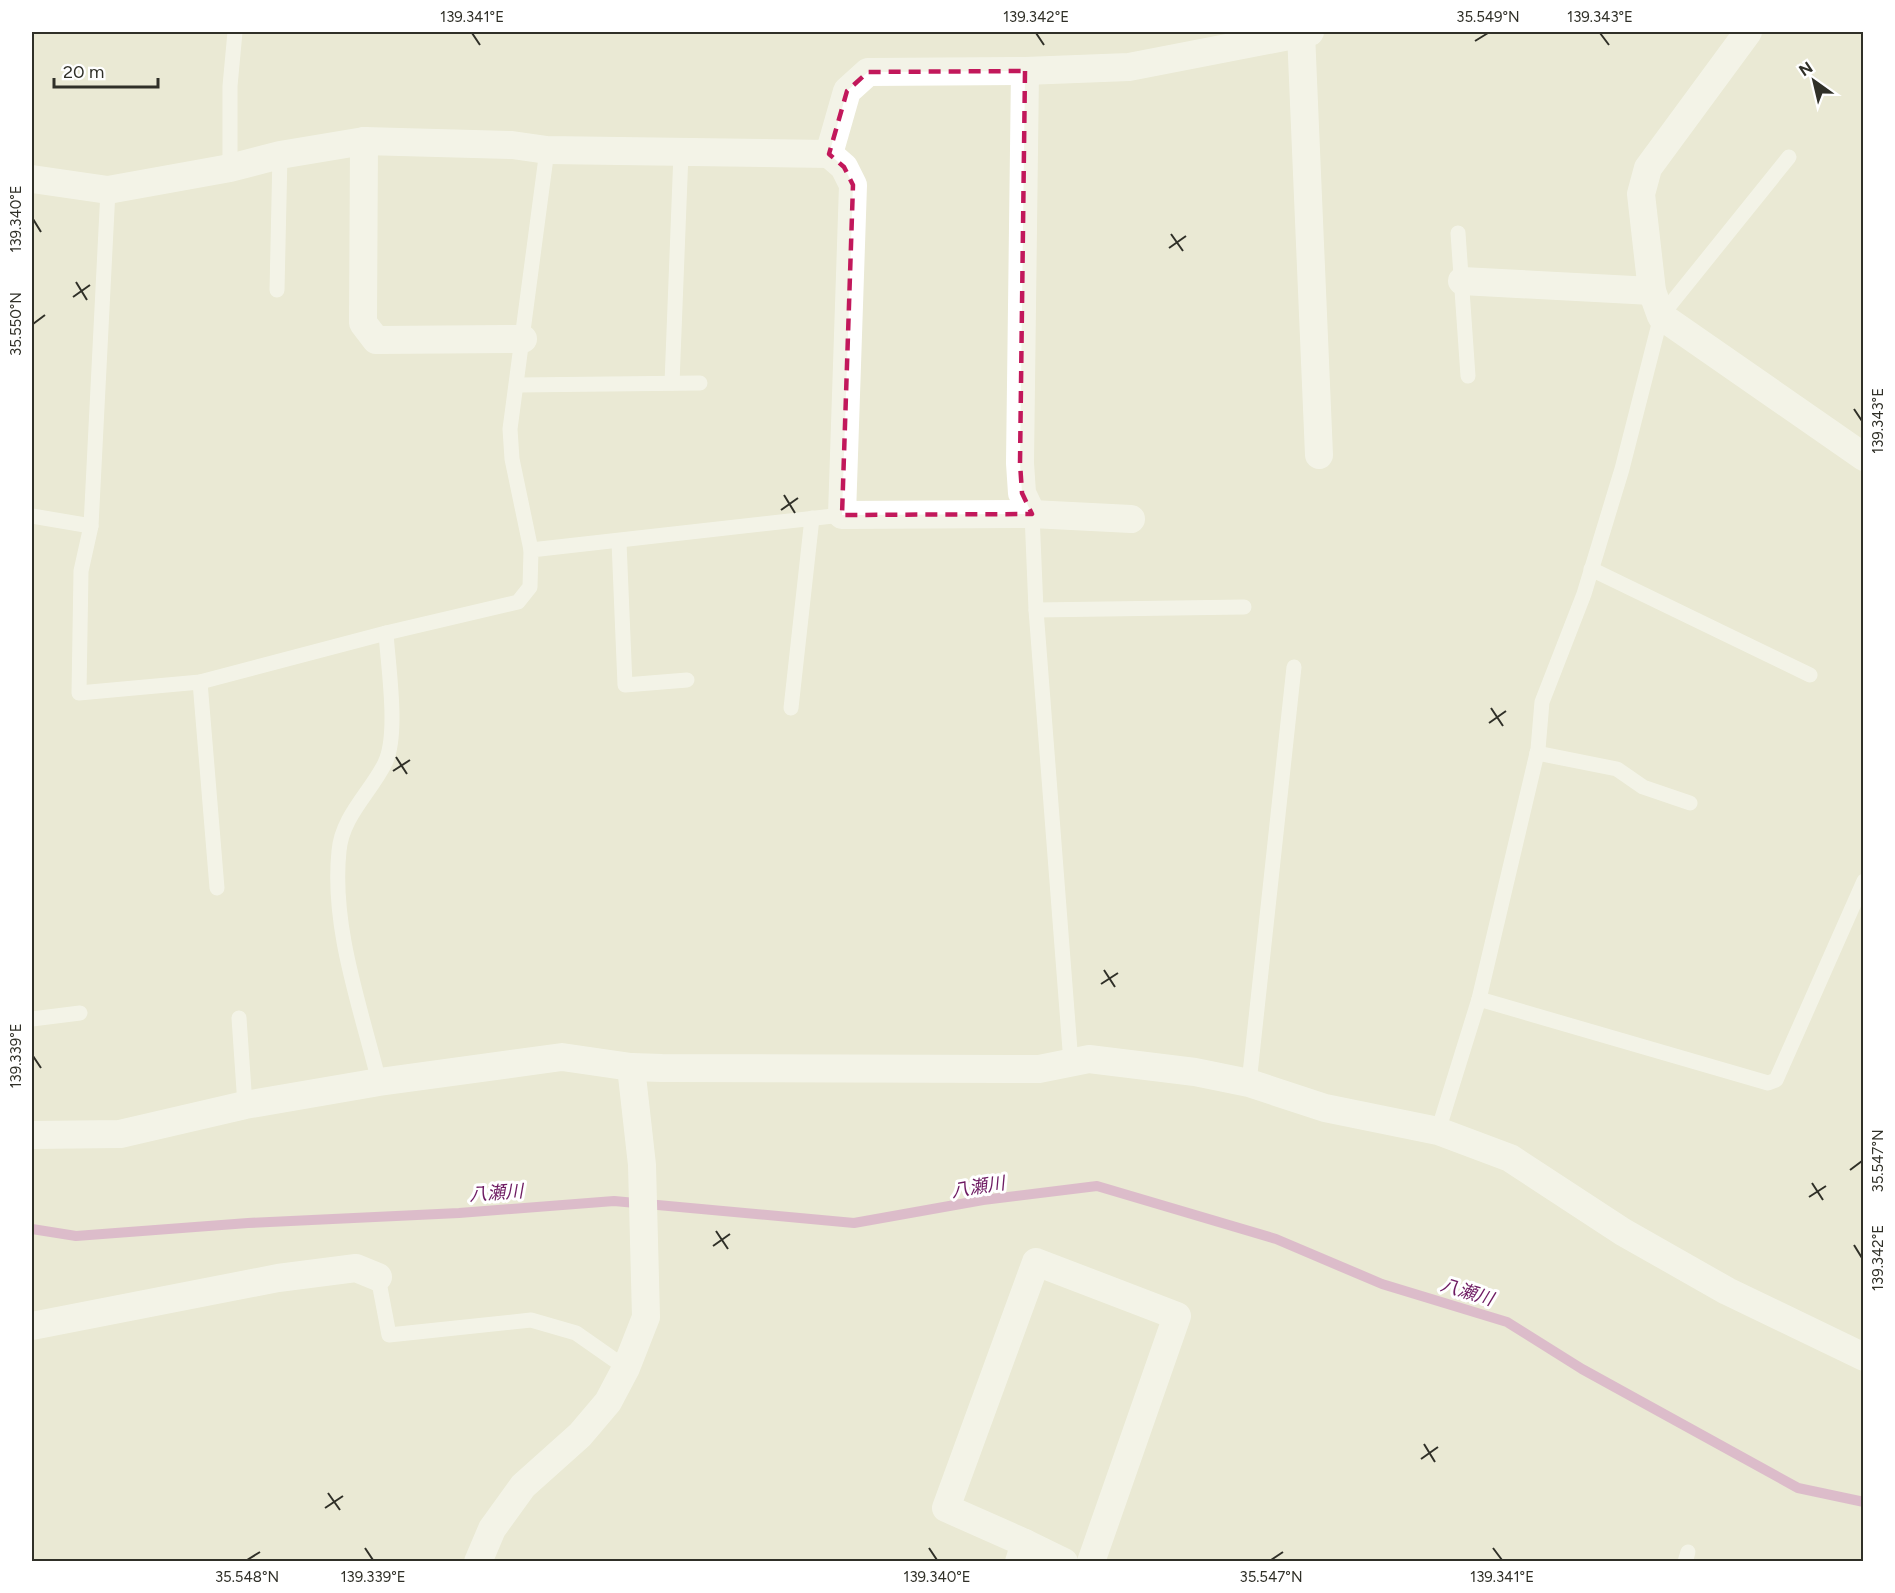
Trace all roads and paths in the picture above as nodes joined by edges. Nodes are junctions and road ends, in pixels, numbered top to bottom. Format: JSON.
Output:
{"nodes":[{"id":1,"x":235,"y":32,"type":"edge"},
{"id":2,"x":1305,"y":32,"type":"edge"},
{"id":3,"x":1748,"y":32,"type":"edge"},
{"id":4,"x":1024,"y":71,"type":"junction"},
{"id":5,"x":364,"y":141,"type":"junction"},
{"id":6,"x":547,"y":150,"type":"junction"},
{"id":7,"x":681,"y":153,"type":"junction"},
{"id":8,"x":829,"y":154,"type":"junction"},
{"id":9,"x":279,"y":155,"type":"junction"},
{"id":10,"x":1788,"y":157,"type":"dead end"},
{"id":11,"x":230,"y":168,"type":"junction"},
{"id":12,"x":32,"y":179,"type":"edge"},
{"id":13,"x":108,"y":190,"type":"junction"},
{"id":14,"x":1458,"y":234,"type":"dead end"},
{"id":15,"x":1462,"y":281,"type":"junction"},
{"id":16,"x":277,"y":290,"type":"dead end"},
{"id":17,"x":1656,"y":304,"type":"junction"},
{"id":18,"x":523,"y":339,"type":"junction"},
{"id":19,"x":1468,"y":376,"type":"dead end"},
{"id":20,"x":672,"y":383,"type":"junction"},
{"id":21,"x":700,"y":383,"type":"dead end"},
{"id":22,"x":518,"y":385,"type":"junction"},
{"id":23,"x":1319,"y":456,"type":"dead end"},
{"id":24,"x":1863,"y":457,"type":"edge"},
{"id":25,"x":1032,"y":514,"type":"junction"},
{"id":26,"x":842,"y":515,"type":"junction"},
{"id":27,"x":32,"y":516,"type":"edge"},
{"id":28,"x":812,"y":518,"type":"junction"},
{"id":29,"x":1131,"y":519,"type":"dead end"},
{"id":30,"x":91,"y":526,"type":"junction"},
{"id":31,"x":619,"y":542,"type":"junction"},
{"id":32,"x":531,"y":550,"type":"junction"},
{"id":33,"x":1591,"y":569,"type":"junction"},
{"id":34,"x":1244,"y":607,"type":"dead end"},
{"id":35,"x":1036,"y":610,"type":"junction"},
{"id":36,"x":386,"y":633,"type":"junction"},
{"id":37,"x":1294,"y":667,"type":"dead end"},
{"id":38,"x":1810,"y":675,"type":"dead end"},
{"id":39,"x":687,"y":681,"type":"dead end"},
{"id":40,"x":200,"y":682,"type":"junction"},
{"id":41,"x":791,"y":708,"type":"dead end"},
{"id":42,"x":1536,"y":753,"type":"junction"},
{"id":43,"x":1690,"y":803,"type":"dead end"},
{"id":44,"x":1863,"y":881,"type":"edge"},
{"id":45,"x":217,"y":888,"type":"dead end"},
{"id":46,"x":1479,"y":999,"type":"junction"},
{"id":47,"x":80,"y":1013,"type":"dead end"},
{"id":48,"x":239,"y":1018,"type":"dead end"},
{"id":49,"x":32,"y":1019,"type":"edge"},
{"id":50,"x":1071,"y":1064,"type":"junction"},
{"id":51,"x":631,"y":1067,"type":"junction"},
{"id":52,"x":379,"y":1082,"type":"junction"},
{"id":53,"x":1249,"y":1083,"type":"junction"},
{"id":54,"x":245,"y":1105,"type":"junction"},
{"id":55,"x":1438,"y":1131,"type":"junction"},
{"id":56,"x":32,"y":1135,"type":"edge"},
{"id":57,"x":378,"y":1277,"type":"joint"},
{"id":58,"x":32,"y":1326,"type":"edge"},
{"id":59,"x":1863,"y":1357,"type":"edge"},
{"id":60,"x":626,"y":1368,"type":"junction"},
{"id":61,"x":1022,"y":1552,"type":"edge"},
{"id":62,"x":478,"y":1562,"type":"edge"},
{"id":63,"x":1064,"y":1562,"type":"edge"},
{"id":64,"x":1091,"y":1562,"type":"edge"}],
"edges":[{"from":1,"to":11,"type":"lane"},
{"from":2,"to":4,"type":"street"},
{"from":2,"to":23,"type":"street"},
{"from":3,"to":17,"type":"street"},
{"from":4,"to":8,"type":"street"},
{"from":4,"to":25,"type":"street"},
{"from":5,"to":6,"type":"street"},
{"from":5,"to":9,"type":"street"},
{"from":5,"to":18,"type":"street"},
{"from":6,"to":7,"type":"street"},
{"from":6,"to":18,"type":"lane"},
{"from":7,"to":8,"type":"street"},
{"from":7,"to":20,"type":"lane"},
{"from":8,"to":26,"type":"street"},
{"from":9,"to":11,"type":"street"},
{"from":9,"to":16,"type":"lane"},
{"from":10,"to":17,"type":"lane"},
{"from":11,"to":13,"type":"street"},
{"from":12,"to":13,"type":"street"},
{"from":13,"to":30,"type":"lane"},
{"from":14,"to":15,"type":"lane"},
{"from":15,"to":17,"type":"street"},
{"from":15,"to":19,"type":"lane"},
{"from":17,"to":24,"type":"street"},
{"from":17,"to":33,"type":"lane"},
{"from":18,"to":22,"type":"lane"},
{"from":20,"to":21,"type":"lane"},
{"from":20,"to":22,"type":"lane"},
{"from":22,"to":32,"type":"lane"},
{"from":25,"to":26,"type":"street"},
{"from":25,"to":29,"type":"street"},
{"from":25,"to":35,"type":"lane"},
{"from":26,"to":28,"type":"lane"},
{"from":27,"to":30,"type":"lane"},
{"from":28,"to":31,"type":"lane"},
{"from":28,"to":41,"type":"lane"},
{"from":30,"to":40,"type":"lane"},
{"from":31,"to":32,"type":"lane"},
{"from":31,"to":39,"type":"lane"},
{"from":32,"to":36,"type":"lane"},
{"from":33,"to":38,"type":"lane"},
{"from":33,"to":42,"type":"lane"},
{"from":34,"to":35,"type":"lane"},
{"from":35,"to":50,"type":"lane"},
{"from":36,"to":40,"type":"lane"},
{"from":36,"to":52,"type":"lane"},
{"from":37,"to":53,"type":"lane"},
{"from":40,"to":45,"type":"lane"},
{"from":42,"to":43,"type":"lane"},
{"from":42,"to":46,"type":"lane"},
{"from":44,"to":46,"type":"lane"},
{"from":46,"to":55,"type":"lane"},
{"from":47,"to":49,"type":"lane"},
{"from":48,"to":54,"type":"lane"},
{"from":50,"to":51,"type":"street"},
{"from":50,"to":53,"type":"street"},
{"from":51,"to":52,"type":"street"},
{"from":51,"to":60,"type":"street"},
{"from":52,"to":54,"type":"street"},
{"from":53,"to":55,"type":"street"},
{"from":54,"to":56,"type":"street"},
{"from":55,"to":59,"type":"street"},
{"from":57,"to":58,"type":"street"},
{"from":57,"to":60,"type":"lane"},
{"from":60,"to":62,"type":"street"},
{"from":61,"to":63,"type":"street"},
{"from":61,"to":64,"type":"street"}]}
